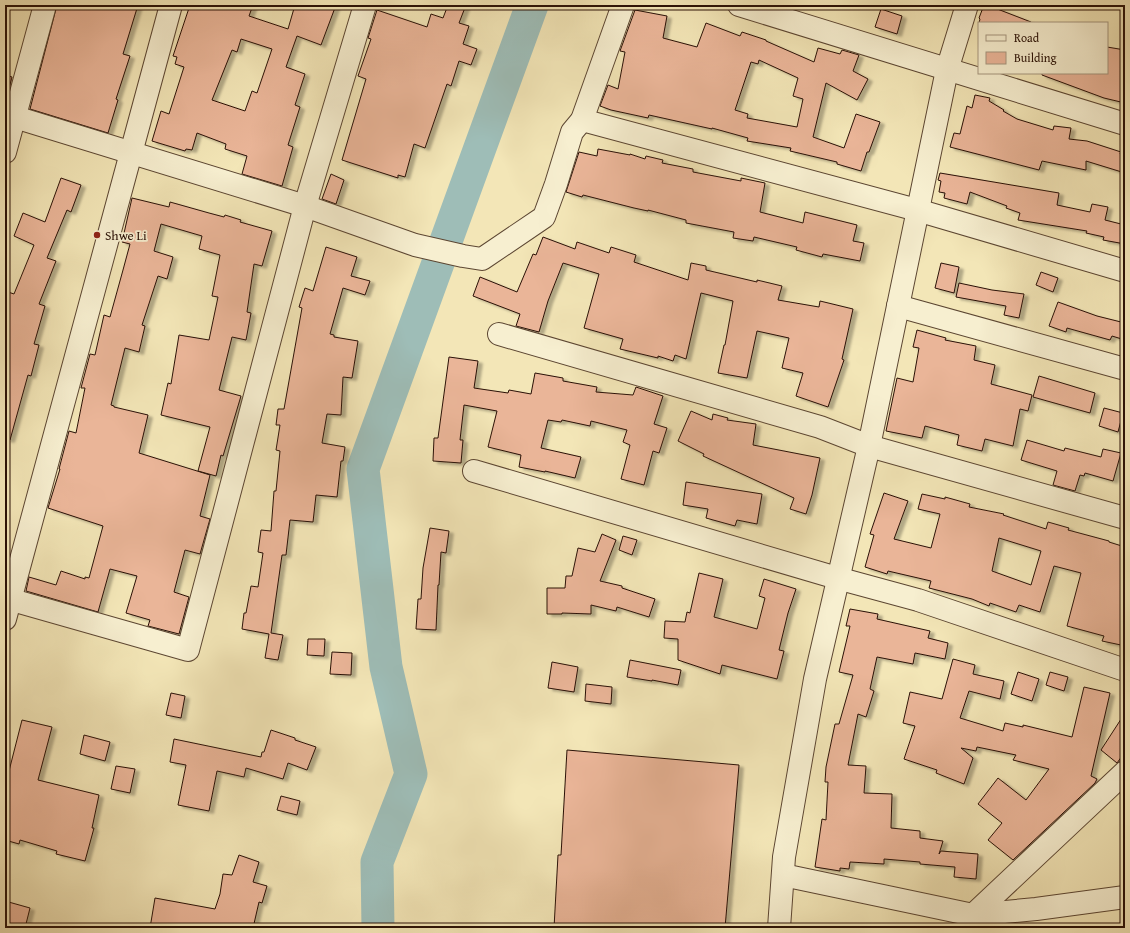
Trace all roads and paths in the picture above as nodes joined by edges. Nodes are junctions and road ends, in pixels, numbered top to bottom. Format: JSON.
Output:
{"nodes":[{"id":1,"x":45,"y":5,"type":"edge"},
{"id":2,"x":171,"y":5,"type":"edge"},
{"id":3,"x":365,"y":5,"type":"edge"},
{"id":4,"x":623,"y":5,"type":"edge"},
{"id":5,"x":739,"y":5,"type":"edge"},
{"id":6,"x":966,"y":5,"type":"edge"},
{"id":7,"x":947,"y":70,"type":"junction"},
{"id":8,"x":10,"y":115,"type":"edge"},
{"id":9,"x":582,"y":120,"type":"junction"},
{"id":10,"x":1125,"y":124,"type":"edge"},
{"id":11,"x":5,"y":152,"type":"edge"},
{"id":12,"x":131,"y":152,"type":"junction"},
{"id":13,"x":305,"y":206,"type":"junction"},
{"id":14,"x":917,"y":210,"type":"junction"},
{"id":15,"x":1125,"y":271,"type":"edge"},
{"id":16,"x":898,"y":306,"type":"junction"},
{"id":17,"x":499,"y":334,"type":"dead end"},
{"id":18,"x":1125,"y":370,"type":"edge"},
{"id":19,"x":869,"y":446,"type":"junction"},
{"id":20,"x":474,"y":471,"type":"dead end"},
{"id":21,"x":1125,"y":518,"type":"edge"},
{"id":22,"x":837,"y":578,"type":"junction"},
{"id":23,"x":7,"y":606,"type":"edge"},
{"id":24,"x":1125,"y":670,"type":"edge"},
{"id":25,"x":1125,"y":772,"type":"edge"},
{"id":26,"x":783,"y":875,"type":"junction"},
{"id":27,"x":1125,"y":897,"type":"edge"},
{"id":28,"x":973,"y":915,"type":"junction"},
{"id":29,"x":779,"y":928,"type":"edge"}],
"edges":[{"from":1,"to":8,"type":"street"},
{"from":2,"to":12,"type":"street"},
{"from":3,"to":13,"type":"street"},
{"from":4,"to":9,"type":"street"},
{"from":5,"to":7,"type":"street"},
{"from":6,"to":7,"type":"street"},
{"from":7,"to":10,"type":"street"},
{"from":7,"to":14,"type":"street"},
{"from":8,"to":11,"type":"street"},
{"from":8,"to":12,"type":"street"},
{"from":9,"to":13,"type":"street"},
{"from":9,"to":14,"type":"street"},
{"from":12,"to":13,"type":"street"},
{"from":12,"to":23,"type":"street"},
{"from":13,"to":23,"type":"street"},
{"from":14,"to":15,"type":"street"},
{"from":14,"to":16,"type":"street"},
{"from":16,"to":18,"type":"street"},
{"from":16,"to":19,"type":"street"},
{"from":17,"to":19,"type":"street"},
{"from":19,"to":21,"type":"street"},
{"from":19,"to":22,"type":"street"},
{"from":20,"to":22,"type":"street"},
{"from":22,"to":24,"type":"street"},
{"from":22,"to":26,"type":"street"},
{"from":25,"to":28,"type":"street"},
{"from":26,"to":28,"type":"street"},
{"from":26,"to":29,"type":"street"},
{"from":27,"to":28,"type":"street"}]}
